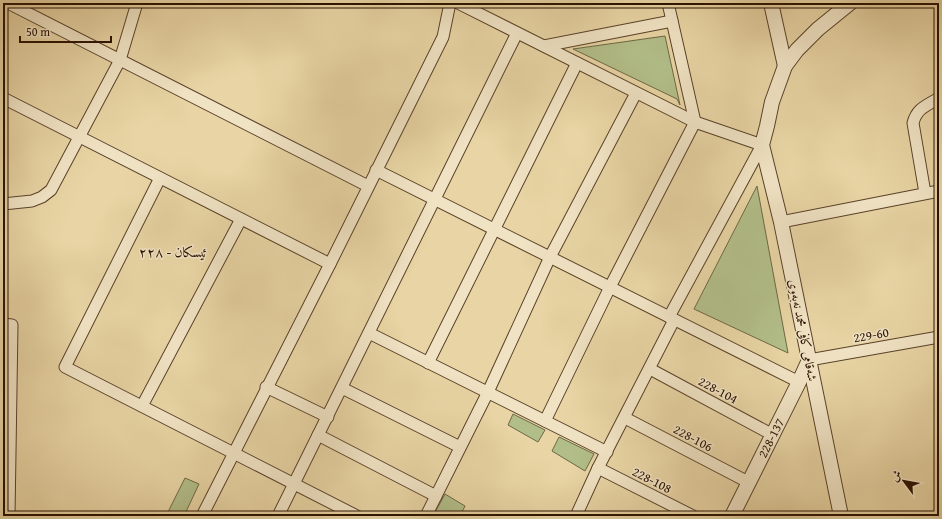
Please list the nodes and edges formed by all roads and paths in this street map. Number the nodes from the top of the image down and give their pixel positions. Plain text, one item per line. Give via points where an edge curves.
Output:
1 (8, 3) edge
2 (137, 3) edge
3 (450, 3) edge
4 (458, 3) edge
5 (668, 3) edge
6 (771, 3) edge
7 (850, 3) edge
8 (672, 21) junction
9 (517, 33) junction
10 (544, 46) junction
11 (120, 60) junction
12 (576, 63) junction
13 (785, 66) junction
14 (636, 93) junction
15 (3, 98) edge
16 (939, 98) edge
17 (695, 122) junction
18 (79, 138) junction
19 (762, 145) junction
20 (376, 170) junction
21 (160, 178) junction
22 (368, 186) junction
23 (939, 191) edge
24 (925, 193) junction
25 (435, 200) junction
26 (3, 204) edge
27 (241, 219) junction
28 (781, 222) junction
29 (495, 230) junction
30 (550, 257) junction
31 (330, 264) junction
32 (610, 287) junction
33 (672, 318) junction
34 (3, 324) edge
35 (369, 333) junction
36 (939, 337) edge
37 (809, 360) junction
38 (428, 363) junction
39 (650, 369) junction
40 (799, 382) junction
41 (266, 387) junction
42 (342, 388) junction
43 (488, 392) junction
44 (7, 403) edge
45 (142, 406) junction
46 (328, 417) junction
47 (625, 418) junction
48 (545, 421) junction
49 (318, 435) junction
50 (772, 435) junction
51 (460, 447) junction
52 (607, 452) junction
53 (233, 453) junction
54 (598, 468) junction
55 (6, 479) edge
56 (748, 482) junction
57 (294, 484) junction
58 (436, 496) junction
59 (9, 516) edge
60 (202, 516) edge
61 (278, 516) edge
62 (357, 516) edge
63 (426, 516) edge
64 (576, 516) edge
65 (693, 516) edge
66 (732, 516) edge
67 (840, 516) edge

1 - 11 street
2 - 11 street
3 - 20 street via 443,37
4 - 9 street
5 - 8 street
6 - 13 street
7 - 13 street via 807,39
8 - 10 street
8 - 17 street
9 - 10 street
9 - 25 street
10 - 12 street
11 - 18 street
11 - 22 street
12 - 14 street
12 - 29 street
13 - 19 street via 772,102
14 - 17 street
14 - 30 street
15 - 18 street
16 - 24 street via 919,110 913,124
17 - 19 street
17 - 32 street
18 - 21 street
18 - 26 street via 51,190 32,201
19 - 28 street, شەقامی کافی محمد نەبەوی
19 - 33 street
20 - 22 street
20 - 25 street
21 - 27 street
21 - 45 street via 65,367
22 - 31 street
23 - 24 street
24 - 28 street
25 - 29 street
25 - 35 street
27 - 31 street
27 - 45 street
28 - 37 street, شەقامی کافی محمد نەبەوی
29 - 30 street
29 - 38 street
30 - 32 street
30 - 43 street
31 - 41 street
32 - 33 street
32 - 48 street
33 - 39 street
33 - 40 street
34 - 44 street via 12,325
35 - 38 street
35 - 42 street
36 - 37 street, 229-60
37 - 40 street, 228-137
37 - 67 street, شەقامی کافی محمد نەبەوی
38 - 43 street
39 - 47 street
39 - 50 street, 228-104
40 - 50 street, 228-137
41 - 46 street
41 - 53 street
42 - 46 street
42 - 51 street
43 - 48 street
43 - 51 street
44 - 55 street
45 - 53 street
46 - 49 street
47 - 52 street
47 - 56 street, 228-106
48 - 52 street
49 - 57 street
49 - 58 street
50 - 56 street, 228-137
51 - 58 street
52 - 54 street
53 - 57 street
53 - 60 street
54 - 64 street
54 - 65 street, 228-108
55 - 59 street
56 - 66 street, 228-137
57 - 61 street
57 - 62 street
58 - 63 street

